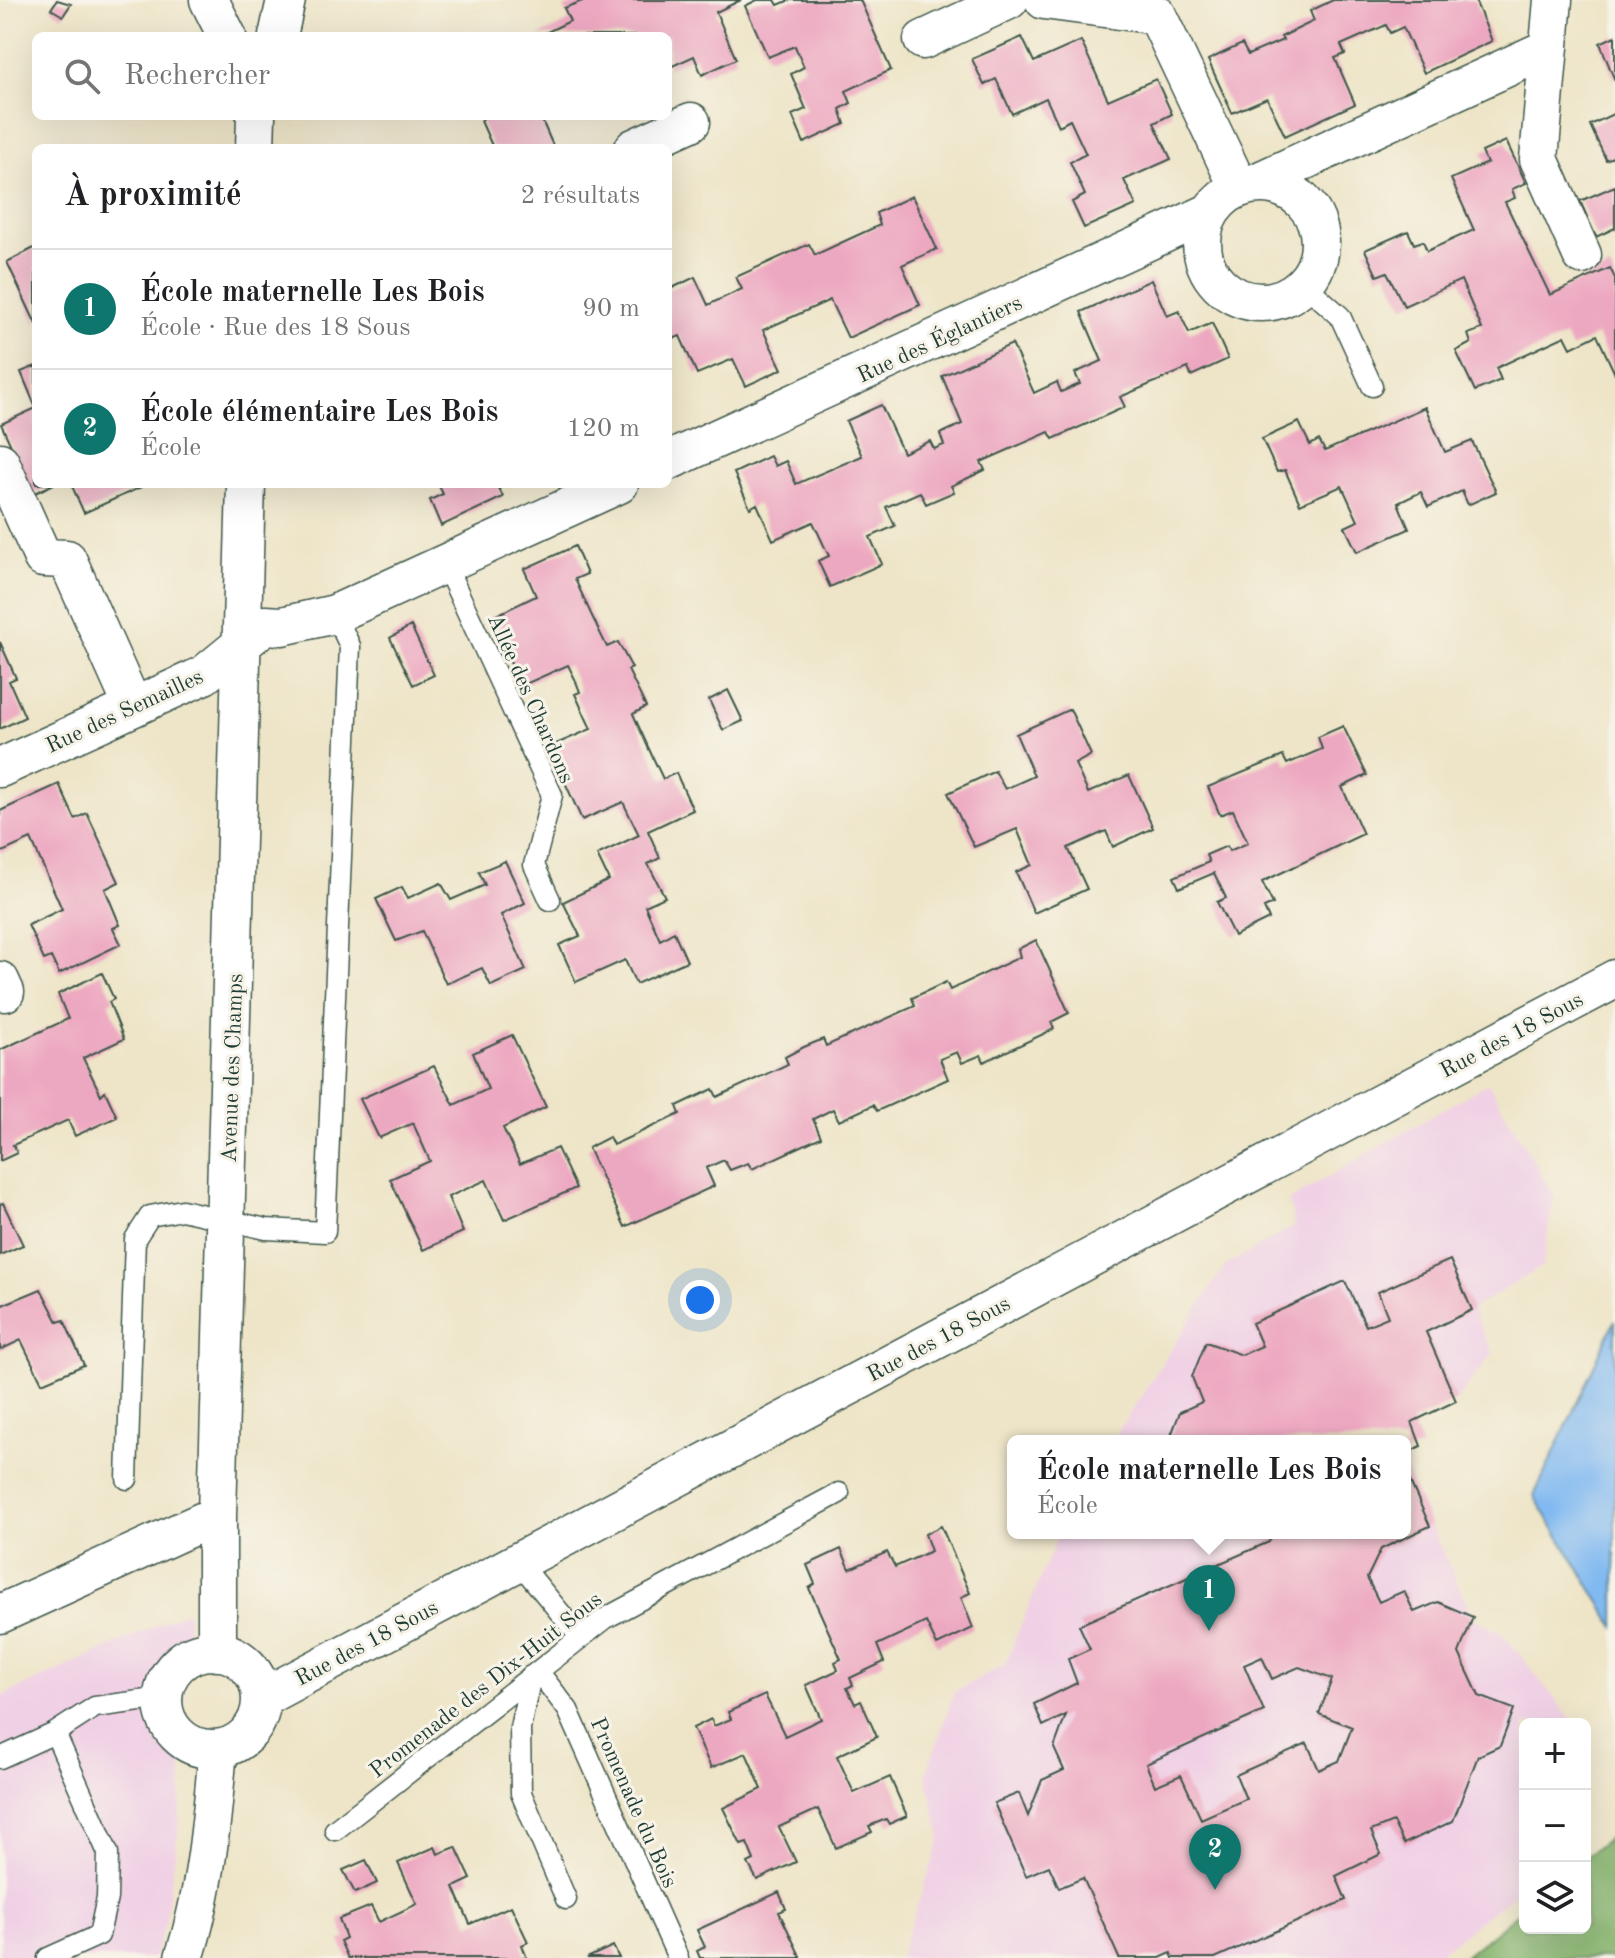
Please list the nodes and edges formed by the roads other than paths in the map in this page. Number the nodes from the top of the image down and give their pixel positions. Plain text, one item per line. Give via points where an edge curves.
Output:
1 (209, 0) edge
2 (286, 0) edge
3 (1009, 0) edge
4 (1044, 0) edge
5 (1553, 0) edge
6 (225, 32) edge
7 (279, 32) edge
8 (923, 40) dead end
9 (1549, 48) junction
10 (256, 120) edge
11 (691, 122) dead end
12 (255, 144) edge
13 (643, 144) edge
14 (1246, 186) junction
15 (1209, 213) junction
16 (1582, 255) dead end
17 (1304, 284) junction
18 (1372, 386) dead end
19 (672, 459) edge
20 (0, 462) edge
21 (246, 488) edge
22 (603, 488) edge
23 (445, 564) junction
24 (335, 614) junction
25 (243, 643) junction
26 (133, 707) junction
27 (0, 768) edge
28 (550, 900) dead end
29 (1614, 979) edge
30 (227, 1218) junction
31 (127, 1479) dead end
32 (839, 1493) dead end
33 (217, 1515) junction
34 (518, 1561) junction
35 (0, 1614) edge
36 (580, 1637) junction
37 (217, 1652) junction
38 (535, 1673) junction
39 (163, 1698) junction
40 (262, 1698) junction
41 (55, 1733) junction
42 (218, 1749) junction
43 (0, 1758) edge
44 (335, 1830) dead end
45 (566, 1899) dead end
46 (99, 1935) junction
47 (48, 1958) edge
48 (91, 1958) edge
49 (184, 1958) edge
50 (678, 1958) edge

1 - 6 street
2 - 7 street
3 - 8 street
4 - 14 street via 1157,15
5 - 9 street
9 - 14 street
9 - 16 street via 1539,159
10 - 12 street
11 - 13 street
14 - 15 street
14 - 17 street via 1289,190 1314,216 1320,252
15 - 17 street via 1201,251 1218,285 1233,297 1271,303
15 - 19 street, Rue des Églantiers
17 - 18 lane via 1340,316
20 - 26 street via 43,558 67,559
21 - 25 street, Avenue des Champs
22 - 23 street
23 - 24 street
23 - 28 lane, Allée des Chardons via 552,795 534,865
24 - 25 street via 265,625
24 - 30 lane via 350,646 325,1232 266,1229
25 - 26 street, Rue des Semailles via 204,675
25 - 30 street, Avenue des Champs
26 - 27 street, Rue des Semailles
29 - 34 street, Rue des 18 Sous
30 - 31 lane via 182,1210 150,1216 135,1239
30 - 33 street, Avenue des Champs
32 - 36 lane, Promenade des Dix-Huit Sous
33 - 35 street
33 - 37 street, Avenue des Champs
34 - 36 lane
34 - 40 street, Rue des 18 Sous
36 - 38 lane, Promenade des Dix-Huit Sous
37 - 39 street via 185,1660 170,1676
37 - 40 street via 236,1657 251,1670
38 - 44 lane, Promenade des Dix-Huit Sous
38 - 45 lane via 520,1728 521,1793
38 - 50 lane, Promenade du Bois via 568,1710
39 - 41 lane via 95,1707
39 - 42 street via 167,1719 179,1737 197,1747
40 - 42 street via 250,1732
41 - 43 lane
41 - 46 lane via 108,1853
42 - 49 street via 209,1840
46 - 47 lane
46 - 48 lane

